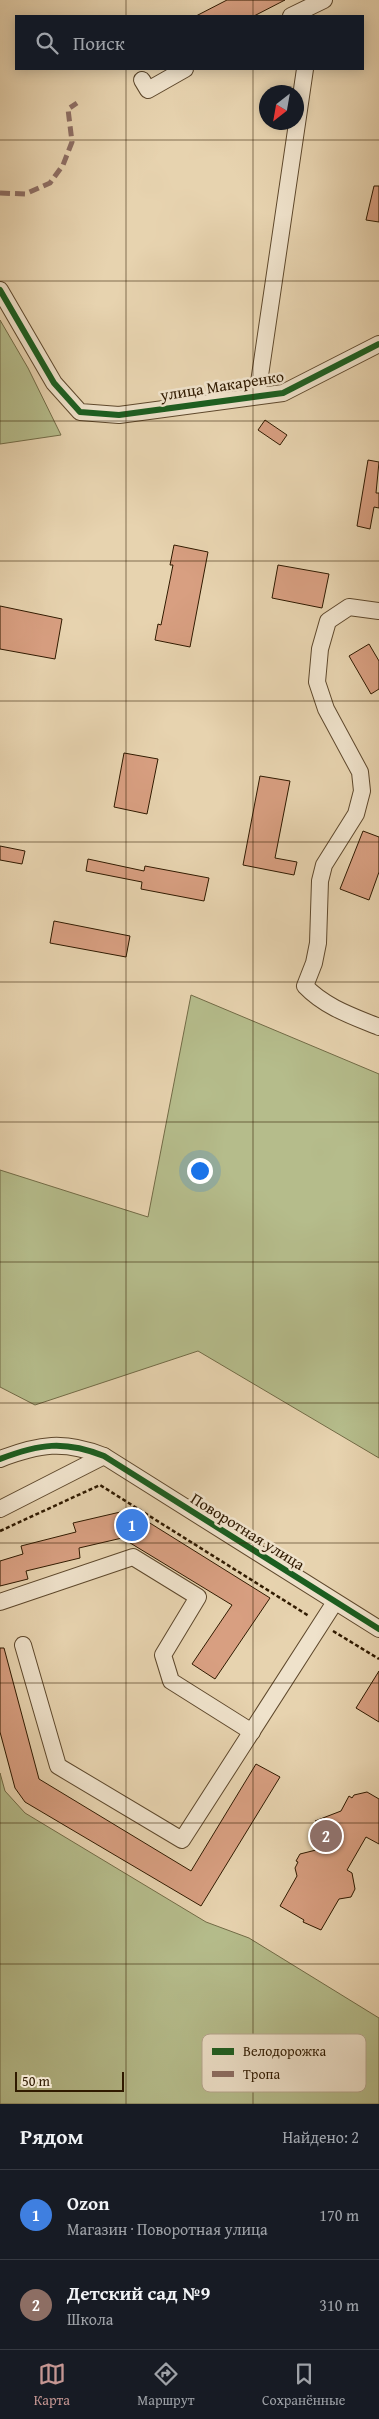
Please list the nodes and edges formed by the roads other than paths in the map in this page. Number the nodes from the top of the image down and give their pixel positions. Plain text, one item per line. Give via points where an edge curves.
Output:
1 (317, 7) edge
2 (294, 15) edge
3 (184, 70) edge
4 (305, 70) edge
5 (142, 80) dead end
6 (0, 290) edge
7 (379, 344) edge
8 (257, 396) junction
9 (379, 611) edge
10 (379, 1027) edge
11 (104, 1456) junction
12 (0, 1459) edge
13 (0, 1509) edge
14 (0, 1602) edge
15 (335, 1602) junction
16 (379, 1629) edge
17 (23, 1644) dead end
18 (252, 1732) junction

1 - 2 street
3 - 5 street via 148,90
4 - 8 street
6 - 8 street, улица Макаренко via 54,383 80,412 119,415
7 - 8 street, улица Макаренко via 283,393
9 - 10 street via 349,607 328,621 320,649 317,682 326,709 360,772 362,791 356,814 324,866 320,881 318,943 305,986 317,998 341,1012
11 - 12 street, Поворотная улица via 67,1444
11 - 13 street
11 - 15 street, Поворотная улица
14 - 18 street via 133,1557 198,1597 163,1655 171,1681
15 - 16 street, Поворотная улица
15 - 18 street
17 - 18 street via 58,1766 182,1840

